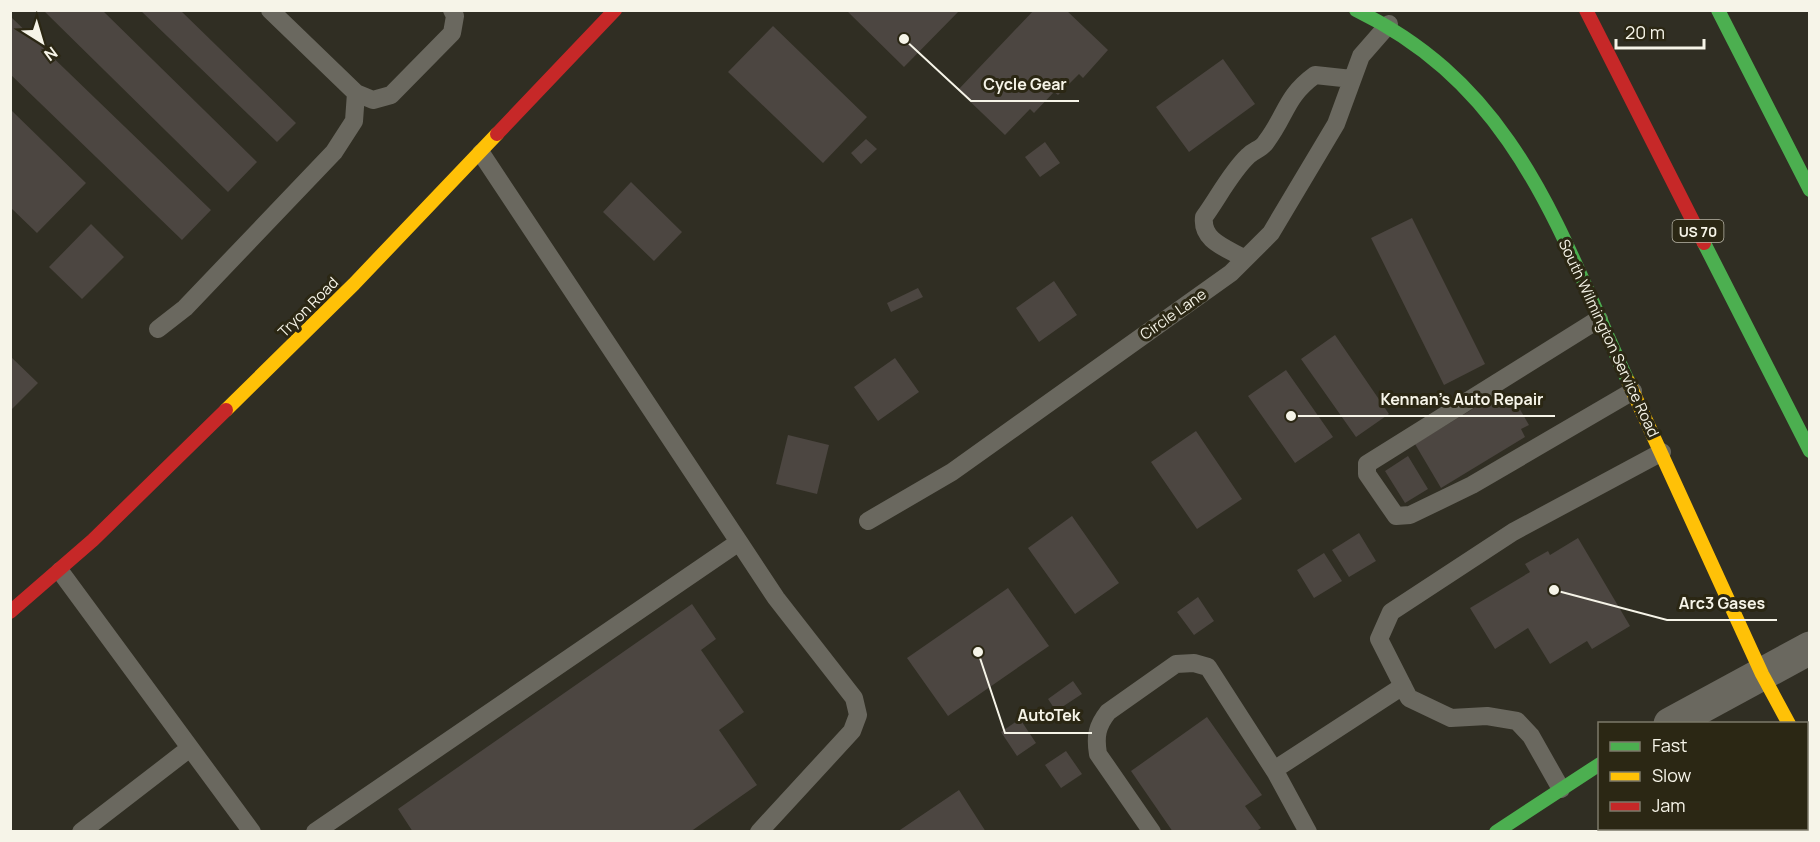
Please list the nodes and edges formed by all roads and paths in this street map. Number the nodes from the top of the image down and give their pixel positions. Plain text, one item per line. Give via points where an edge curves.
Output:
1 (270, 10) edge
2 (452, 10) edge
3 (1356, 10) edge
4 (1586, 10) edge
5 (1719, 10) edge
6 (605, 14) edge
7 (1389, 24) junction
8 (1352, 79) junction
9 (356, 93) junction
10 (481, 153) junction
11 (1809, 190) edge
12 (1245, 259) junction
13 (1599, 319) junction
14 (158, 329) dead end
15 (1632, 391) junction
16 (1809, 451) edge
17 (1662, 452) junction
18 (868, 521) dead end
19 (739, 542) junction
20 (60, 571) junction
21 (10, 612) edge
22 (1809, 648) edge
23 (1762, 674) junction
24 (1403, 686) junction
25 (1672, 722) edge
26 (1788, 722) edge
27 (190, 748) junction
28 (1598, 765) edge
29 (1276, 773) junction
30 (1561, 789) junction
31 (81, 831) edge
32 (252, 831) edge
33 (315, 831) edge
34 (759, 831) edge
35 (1152, 831) edge
36 (1308, 831) edge
37 (1496, 831) edge

1 - 9 lane
2 - 9 lane via 452,33 391,95 373,100
3 - 7 main road, South Wilmington Service Road
4 - 16 main road, US 70
5 - 11 main road
6 - 10 main road, Tryon Road
7 - 8 lane, Circle Lane via 1361,56
7 - 13 main road, South Wilmington Service Road via 1467,87 1516,146
8 - 12 lane, Circle Lane via 1336,124 1310,169 1271,233
8 - 12 lane via 1315,75 1300,86 1288,100 1264,146 1248,156 1204,217 1202,227 1209,239
9 - 14 lane via 354,121 334,152 185,308
10 - 19 lane
10 - 20 main road, Tryon Road via 346,292
12 - 18 lane, Circle Lane via 1231,273 952,472
13 - 15 main road, South Wilmington Service Road
13 - 15 lane via 1367,464 1367,474 1396,516 1410,514 1472,485
15 - 17 main road, South Wilmington Service Road
17 - 23 main road, South Wilmington Service Road
17 - 24 lane via 1513,532 1391,612 1379,639
19 - 33 lane
19 - 34 lane via 776,598 854,698 858,715 852,731
20 - 21 main road, Tryon Road
20 - 27 lane
22 - 23 street
23 - 25 street
23 - 26 main road, South Wilmington Service Road
24 - 29 lane via 1280,766
24 - 30 lane via 1409,698 1451,718 1517,720 1531,736
27 - 31 lane
27 - 32 lane
28 - 30 main road
29 - 35 lane via 1208,667 1176,664 1108,712 1099,723 1096,738 1098,754
29 - 36 lane
30 - 37 main road

